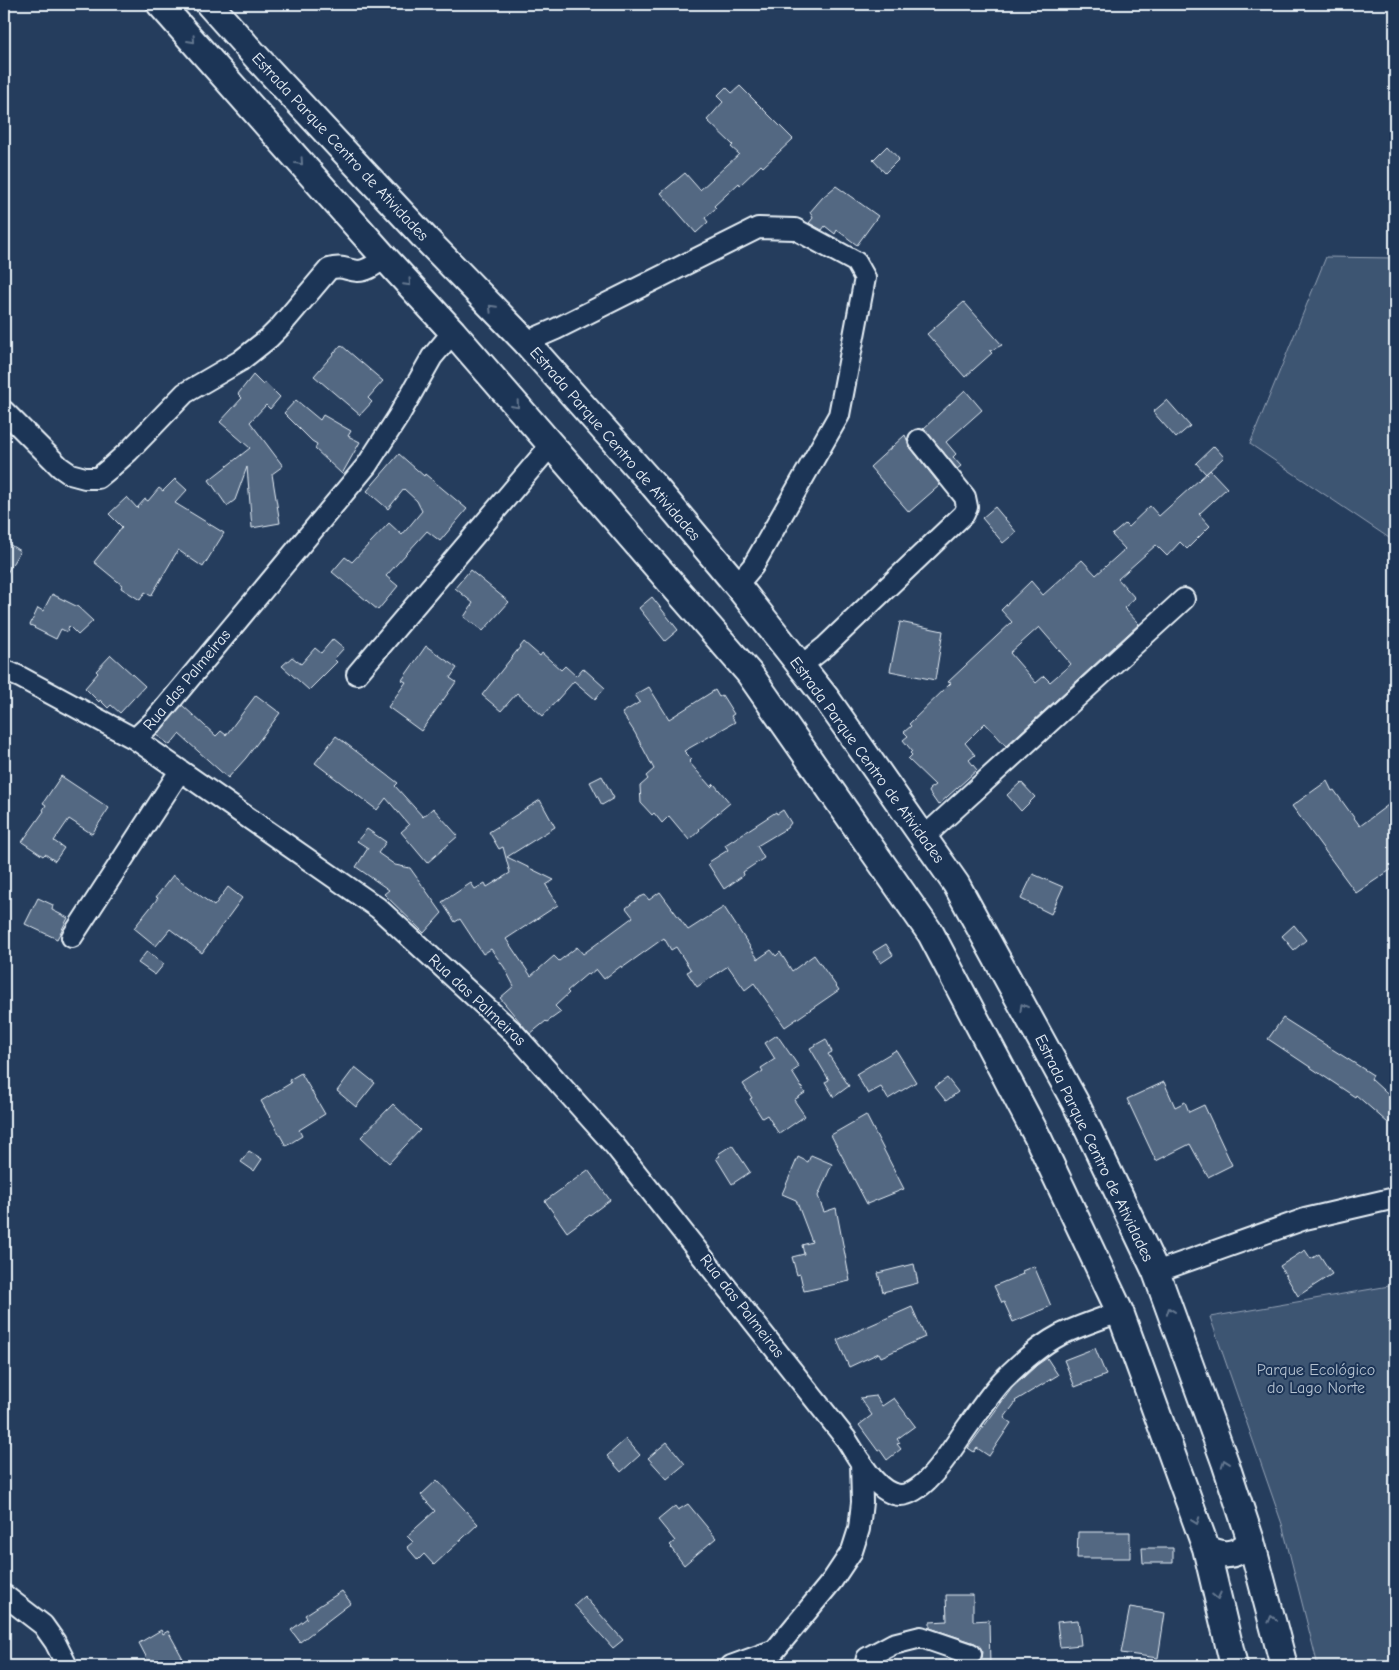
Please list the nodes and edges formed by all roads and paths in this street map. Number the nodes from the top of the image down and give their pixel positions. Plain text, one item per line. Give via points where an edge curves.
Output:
1 (160, 4) edge
2 (210, 4) edge
3 (424, 237) junction
4 (385, 258) junction
5 (453, 332) junction
6 (526, 342) junction
7 (4, 411) edge
8 (919, 440) dead end
9 (552, 446) junction
10 (737, 584) junction
11 (1184, 599) dead end
12 (801, 666) junction
13 (4, 670) edge
14 (357, 674) dead end
15 (135, 739) junction
16 (180, 771) junction
17 (924, 838) junction
18 (72, 937) dead end
19 (1395, 1198) edge
20 (1156, 1272) junction
21 (1120, 1312) junction
22 (861, 1462) junction
23 (1251, 1541) junction
24 (1206, 1548) junction
25 (4, 1595) edge
26 (971, 1654) dead end
27 (776, 1658) edge
28 (68, 1666) edge
29 (731, 1666) edge
30 (865, 1666) edge
31 (1234, 1666) edge
32 (1284, 1666) edge

1 -> 4 main road
2 - 3 main road, Estrada Parque Centro de Atividades
3 - 4 main road via 406,233 398,236 386,249
6 -> 3 main road, Estrada Parque Centro de Atividades
4 -> 5 main road
4 - 7 street via 365,270 338,266 329,269 280,327 240,361 185,393 98,478 70,474 60,467
5 -> 9 main road
5 - 15 street, Rua das Palmeiras via 432,357 367,465 154,721
6 - 10 main road, Estrada Parque Centro de Atividades
6 - 10 street via 758,228 795,229 856,262 865,278 840,415 753,566
8 - 12 street via 965,497 967,507 964,514
9 - 14 street
9 - 21 main road via 749,673 931,934 1038,1138
10 - 12 main road, Estrada Parque Centro de Atividades
11 - 17 street
12 - 17 main road, Estrada Parque Centro de Atividades
13 - 15 street
15 - 16 street, Rua das Palmeiras
16 - 18 street
16 - 22 street, Rua das Palmeiras via 378,908 514,1032 616,1146
20 -> 17 main road, Estrada Parque Centro de Atividades via 1075,1102 956,884
19 - 20 street via 1305,1219
23 -> 20 main road, Estrada Parque Centro de Atividades
21 - 22 street, Rua das Palmeiras via 1059,1336 1031,1355 1002,1381 939,1466 913,1492 900,1495 887,1491 876,1483
21 -> 24 main road
22 - 27 street via 862,1502 852,1551
23 - 24 main road via 1235,1554 1214,1553
32 -> 23 main road, Estrada Parque Centro de Atividades
24 -> 31 main road
25 - 28 street via 43,1625
26 - 30 street via 920,1637 893,1644 867,1658
27 - 29 street

